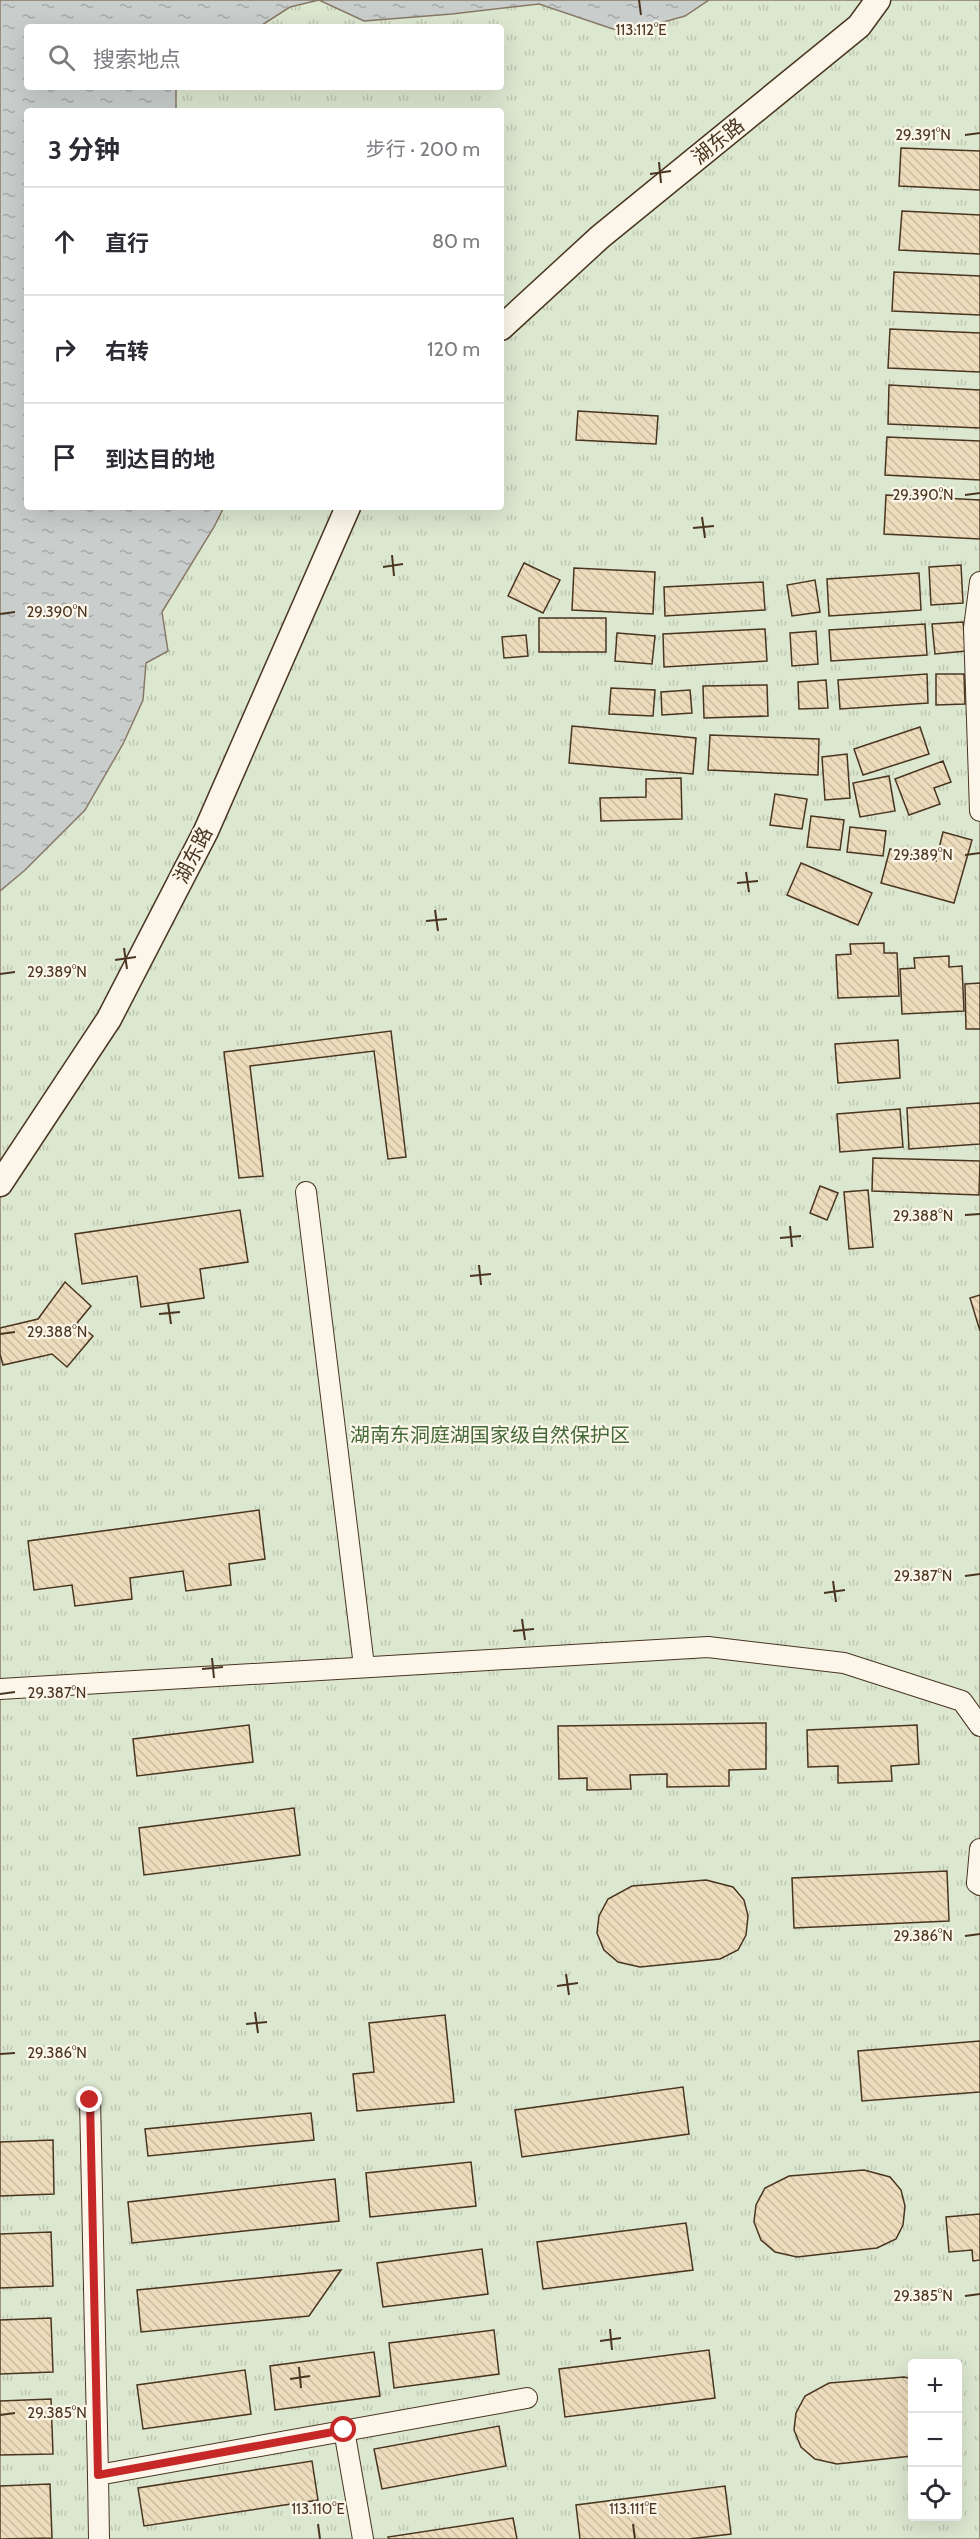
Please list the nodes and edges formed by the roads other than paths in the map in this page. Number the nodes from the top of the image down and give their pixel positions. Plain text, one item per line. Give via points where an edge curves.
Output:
1 (879, 0) edge
2 (504, 325) edge
3 (347, 510) edge
4 (980, 582) edge
5 (977, 629) edge
6 (980, 811) edge
7 (0, 1184) edge
8 (306, 1192) dead end
9 (364, 1666) junction
10 (0, 1689) edge
11 (980, 1726) edge
12 (980, 1849) edge
13 (980, 1886) edge
14 (90, 2100) dead end
15 (527, 2398) dead end
16 (344, 2430) junction
17 (98, 2475) junction
18 (99, 2539) edge
19 (363, 2539) edge

1 - 2 street, 湖东路 via 859,26 600,237
3 - 7 street, 湖东路 via 206,831 109,1019
4 - 5 street
5 - 6 street
8 - 9 street
9 - 10 street
9 - 11 street via 708,1647 844,1663 962,1701
12 - 13 street
14 - 17 street
15 - 16 street
16 - 17 street
16 - 19 street
17 - 18 street

